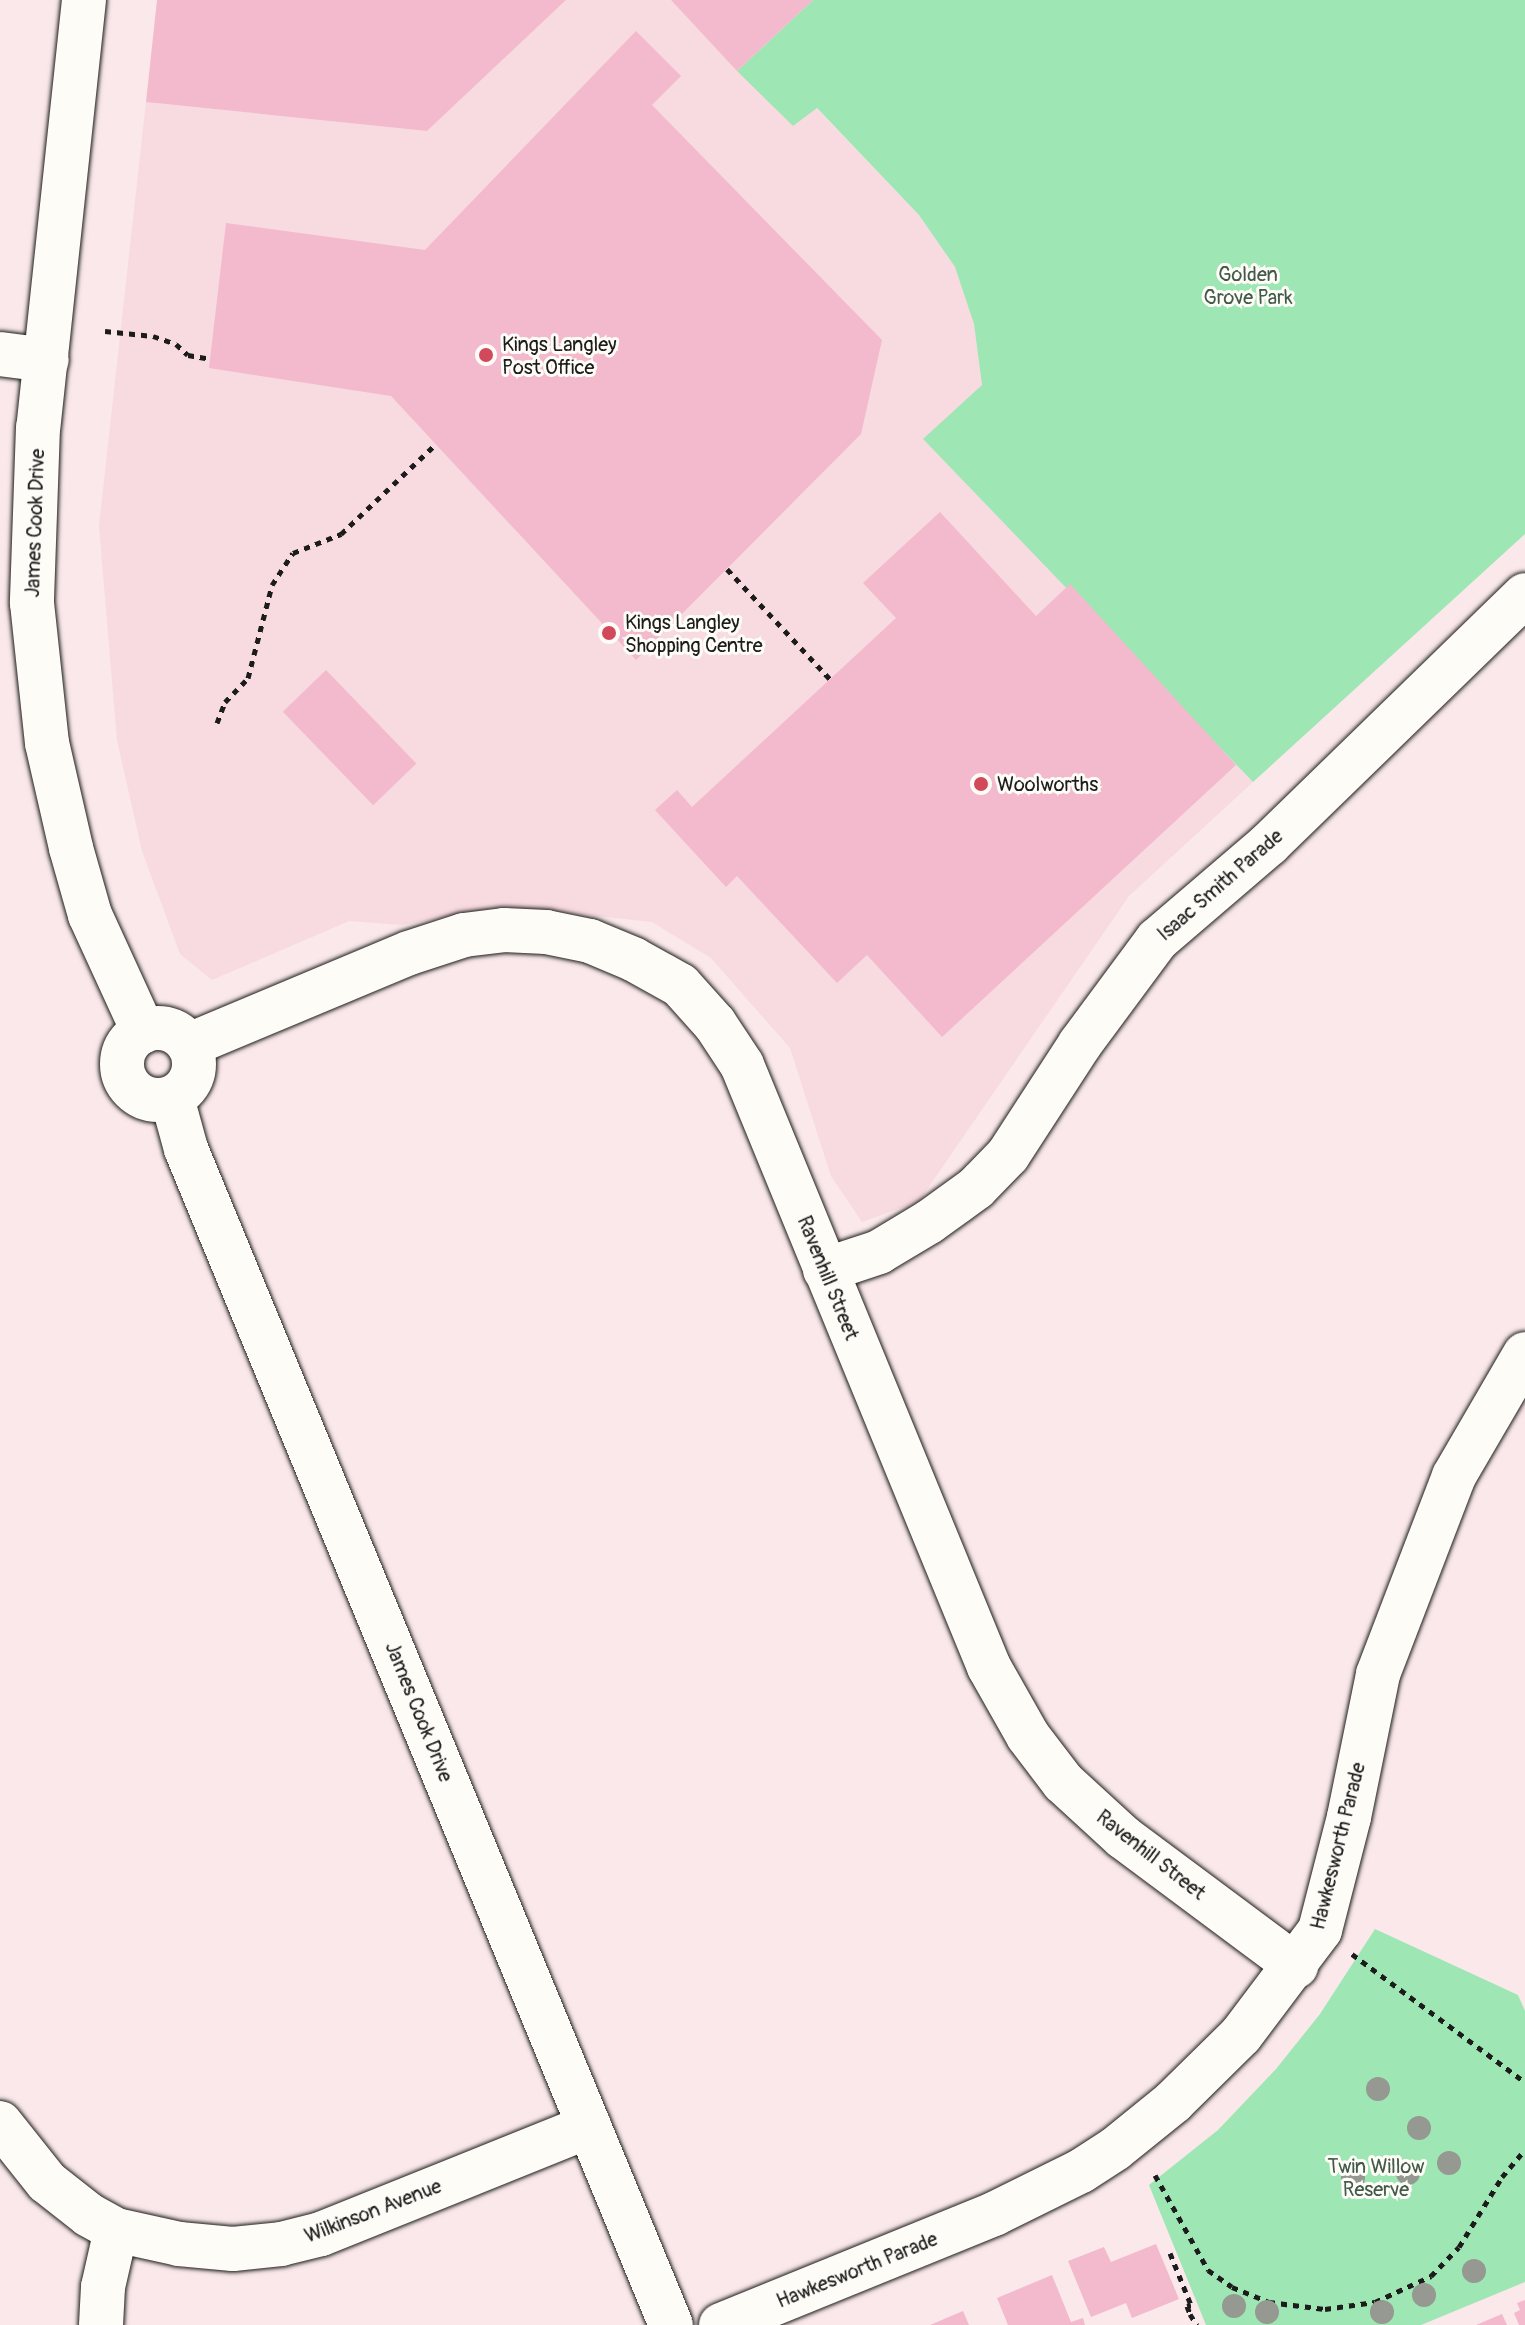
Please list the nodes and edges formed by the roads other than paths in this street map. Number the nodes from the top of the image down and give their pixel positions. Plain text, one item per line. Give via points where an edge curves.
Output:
1 (84, 0) edge
2 (0, 354) edge
3 (47, 360) junction
4 (1525, 595) edge
5 (143, 1031) junction
6 (189, 1045) junction
7 (172, 1098) junction
8 (825, 1270) junction
9 (1525, 1354) edge
10 (1296, 1966) junction
11 (0, 2123) edge
12 (589, 2126) junction
13 (116, 2230) junction
14 (101, 2325) edge
15 (671, 2325) edge
16 (721, 2325) edge

1 - 3 street, James Cook Drive
2 - 3 street
3 - 5 street, James Cook Drive via 38,427 32,603 47,743 90,915
4 - 8 street, Isaac Smith Parade via 1269,844 1157,940 1080,1044 1008,1155 976,1188 879,1252
5 - 6 street via 166,1028
5 - 7 street via 124,1050 126,1082 141,1097
6 - 7 street via 193,1073
6 - 8 street, Ravenhill Street via 464,935 546,932 590,941 680,985 715,1024 742,1065
7 - 12 street, James Cook Drive via 186,1149
8 - 10 street, Ravenhill Street via 989,1667 1028,1736 1063,1782 1123,1837
9 - 10 street, Hawkesworth Parade via 1454,1476 1378,1674 1320,1930
10 - 16 street, Hawkesworth Parade via 1206,2072 1115,2149 994,2214
11 - 13 street, Wilkinson Avenue via 47,2182
12 - 13 street, Wilkinson Avenue via 321,2234 281,2244 233,2249
12 - 15 street, James Cook Drive
13 - 14 street

